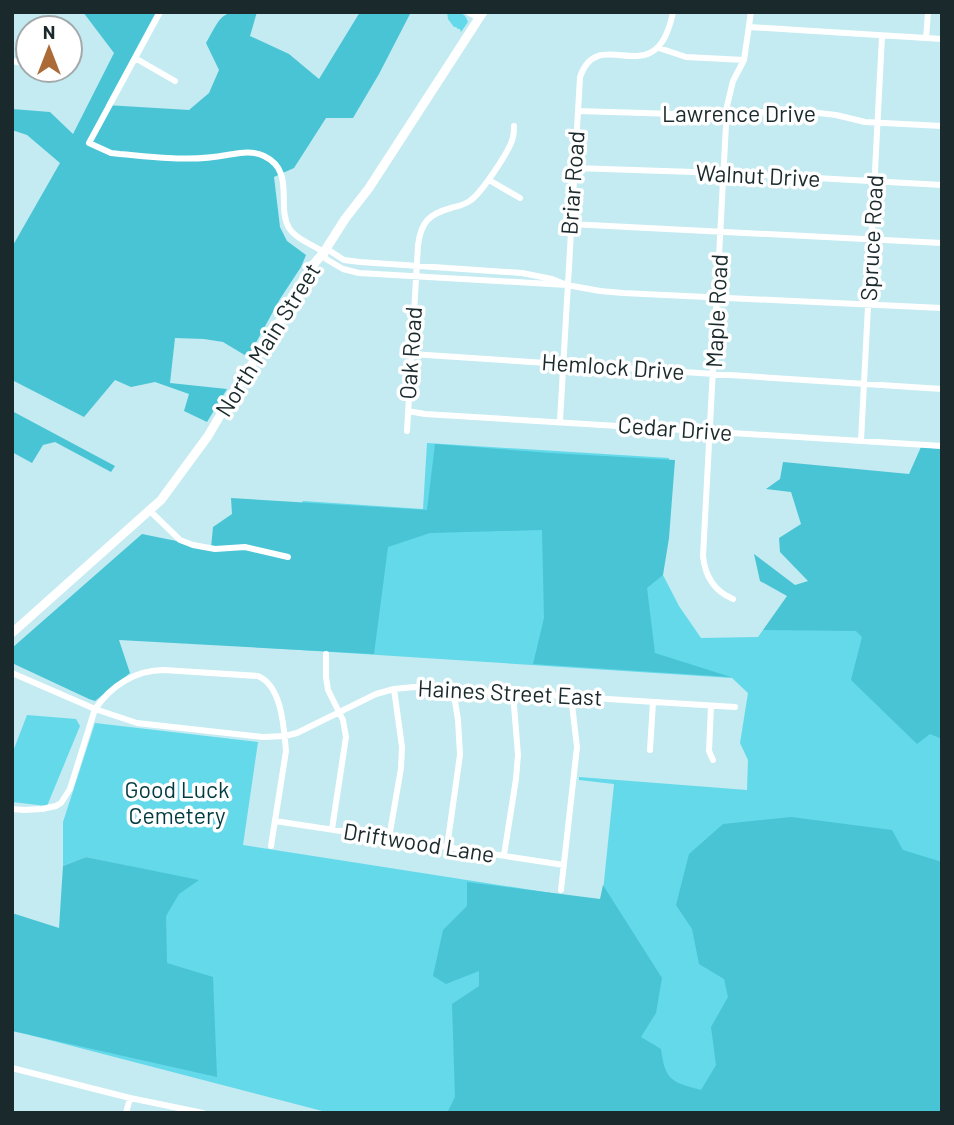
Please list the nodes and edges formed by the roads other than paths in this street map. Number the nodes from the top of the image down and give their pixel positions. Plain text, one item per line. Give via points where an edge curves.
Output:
1 (160, 12) edge
2 (468, 12) edge
3 (673, 12) edge
4 (751, 12) edge
5 (928, 12) edge
6 (481, 15) edge
7 (749, 27) junction
8 (882, 36) junction
9 (926, 38) junction
10 (942, 39) edge
11 (659, 48) junction
12 (135, 58) junction
13 (744, 60) junction
14 (175, 81) dead end
15 (578, 111) junction
16 (726, 116) junction
17 (877, 123) junction
18 (514, 126) dead end
19 (942, 126) edge
20 (574, 168) junction
21 (724, 173) junction
22 (489, 180) junction
23 (875, 181) junction
24 (942, 185) edge
25 (520, 198) dead end
26 (570, 224) junction
27 (721, 231) junction
28 (872, 239) junction
29 (942, 243) edge
30 (324, 252) junction
31 (382, 264) junction
32 (417, 266) junction
33 (382, 273) junction
34 (416, 276) junction
35 (567, 285) junction
36 (717, 297) junction
37 (868, 305) junction
38 (942, 308) edge
39 (411, 354) junction
40 (563, 364) junction
41 (713, 373) junction
42 (864, 383) junction
43 (942, 388) edge
44 (408, 411) junction
45 (561, 421) junction
46 (407, 431) dead end
47 (711, 432) junction
48 (861, 441) junction
49 (942, 446) edge
50 (150, 512) junction
51 (288, 557) dead end
52 (733, 599) dead end
53 (12, 633) edge
54 (326, 654) dead end
55 (12, 673) edge
56 (394, 689) junction
57 (453, 689) junction
58 (513, 693) junction
59 (571, 696) junction
60 (653, 702) junction
61 (711, 706) junction
62 (735, 707) dead end
63 (95, 709) junction
64 (338, 712) junction
65 (285, 736) junction
66 (650, 750) dead end
67 (713, 760) dead end
68 (12, 809) edge
69 (275, 821) junction
70 (332, 829) junction
71 (389, 838) junction
72 (271, 846) dead end
73 (447, 847) junction
74 (504, 855) junction
75 (564, 865) junction
76 (561, 890) dead end
77 (12, 1068) edge
78 (130, 1098) junction
79 (199, 1112) edge
80 (126, 1113) edge

1 - 12 street
2 - 6 street
3 - 11 street
4 - 7 street, Maple Road
5 - 9 street
6 - 30 highway, North Main Street
7 - 8 street
7 - 13 street, Maple Road
8 - 9 street
8 - 17 street, Spruce Road
9 - 10 street
11 - 13 street via 686,57
11 - 15 street, Briar Road via 646,56 609,54 589,60 580,77
12 - 14 street
12 - 30 street via 89,143 111,152 167,158 252,152 264,156 276,165 282,178 289,227
13 - 16 street, Maple Road
15 - 16 street, Lawrence Drive
15 - 20 street, Briar Road
16 - 17 street, Lawrence Drive via 810,112
16 - 21 street, Maple Road
17 - 19 street, Lawrence Drive
17 - 23 street, Spruce Road
18 - 22 street via 513,139
20 - 21 street, Walnut Drive
20 - 26 street, Briar Road
21 - 23 street, Walnut Drive
21 - 27 street, Maple Road
22 - 25 street
22 - 32 street, Oak Road via 471,200 438,212 424,223
23 - 24 street, Walnut Drive
23 - 28 street, Spruce Road
26 - 27 street
26 - 35 street, Briar Road
27 - 28 street
27 - 36 street, Maple Road
28 - 29 street
28 - 37 street, Spruce Road
30 - 31 street via 344,260
30 - 33 street via 326,259 343,269
30 - 50 highway, North Main Street via 208,436
31 - 32 street
31 - 33 street
32 - 34 street, Oak Road
32 - 35 street via 531,274
33 - 34 street
34 - 35 street
34 - 39 street, Oak Road
35 - 36 street
35 - 40 street, Briar Road
36 - 37 street
36 - 41 street, Maple Road
37 - 38 street
37 - 42 street, Spruce Road
39 - 40 street, Hemlock Drive
39 - 44 street, Oak Road
40 - 41 street, Hemlock Drive
40 - 45 street, Briar Road
41 - 42 street, Hemlock Drive
41 - 47 street, Maple Road
42 - 43 street, Hemlock Drive
42 - 48 street, Spruce Road
44 - 45 street, Cedar Drive
44 - 46 street, Oak Road
45 - 47 street, Cedar Drive
47 - 48 street, Cedar Drive
47 - 52 street, Maple Road via 704,565 720,594
48 - 49 street, Cedar Drive
50 - 51 street via 180,540 193,545 245,547
50 - 53 highway, North Main Street
54 - 64 street via 328,690
55 - 63 street, Haines Street East
56 - 57 street, Haines Street East
56 - 64 street, Haines Street East
56 - 71 street via 402,747
57 - 58 street, Haines Street East
57 - 73 street via 460,755
58 - 59 street, Haines Street East
58 - 74 street via 518,755
59 - 60 street, Haines Street East
59 - 75 street via 577,747
60 - 61 street, Haines Street East
60 - 66 street
61 - 62 street, Haines Street East
61 - 67 street via 709,751
63 - 65 street, Haines Street East via 137,723
63 - 65 street via 125,680 143,671 258,676 273,690
63 - 68 street via 70,789 61,803 43,809
64 - 65 street, Haines Street East
64 - 70 street via 346,737
65 - 69 street
69 - 70 street, Driftwood Lane
69 - 72 street
70 - 71 street, Driftwood Lane
71 - 73 street, Driftwood Lane
73 - 74 street, Driftwood Lane
74 - 75 street, Driftwood Lane
75 - 76 street
77 - 78 street
78 - 79 street
78 - 80 street

